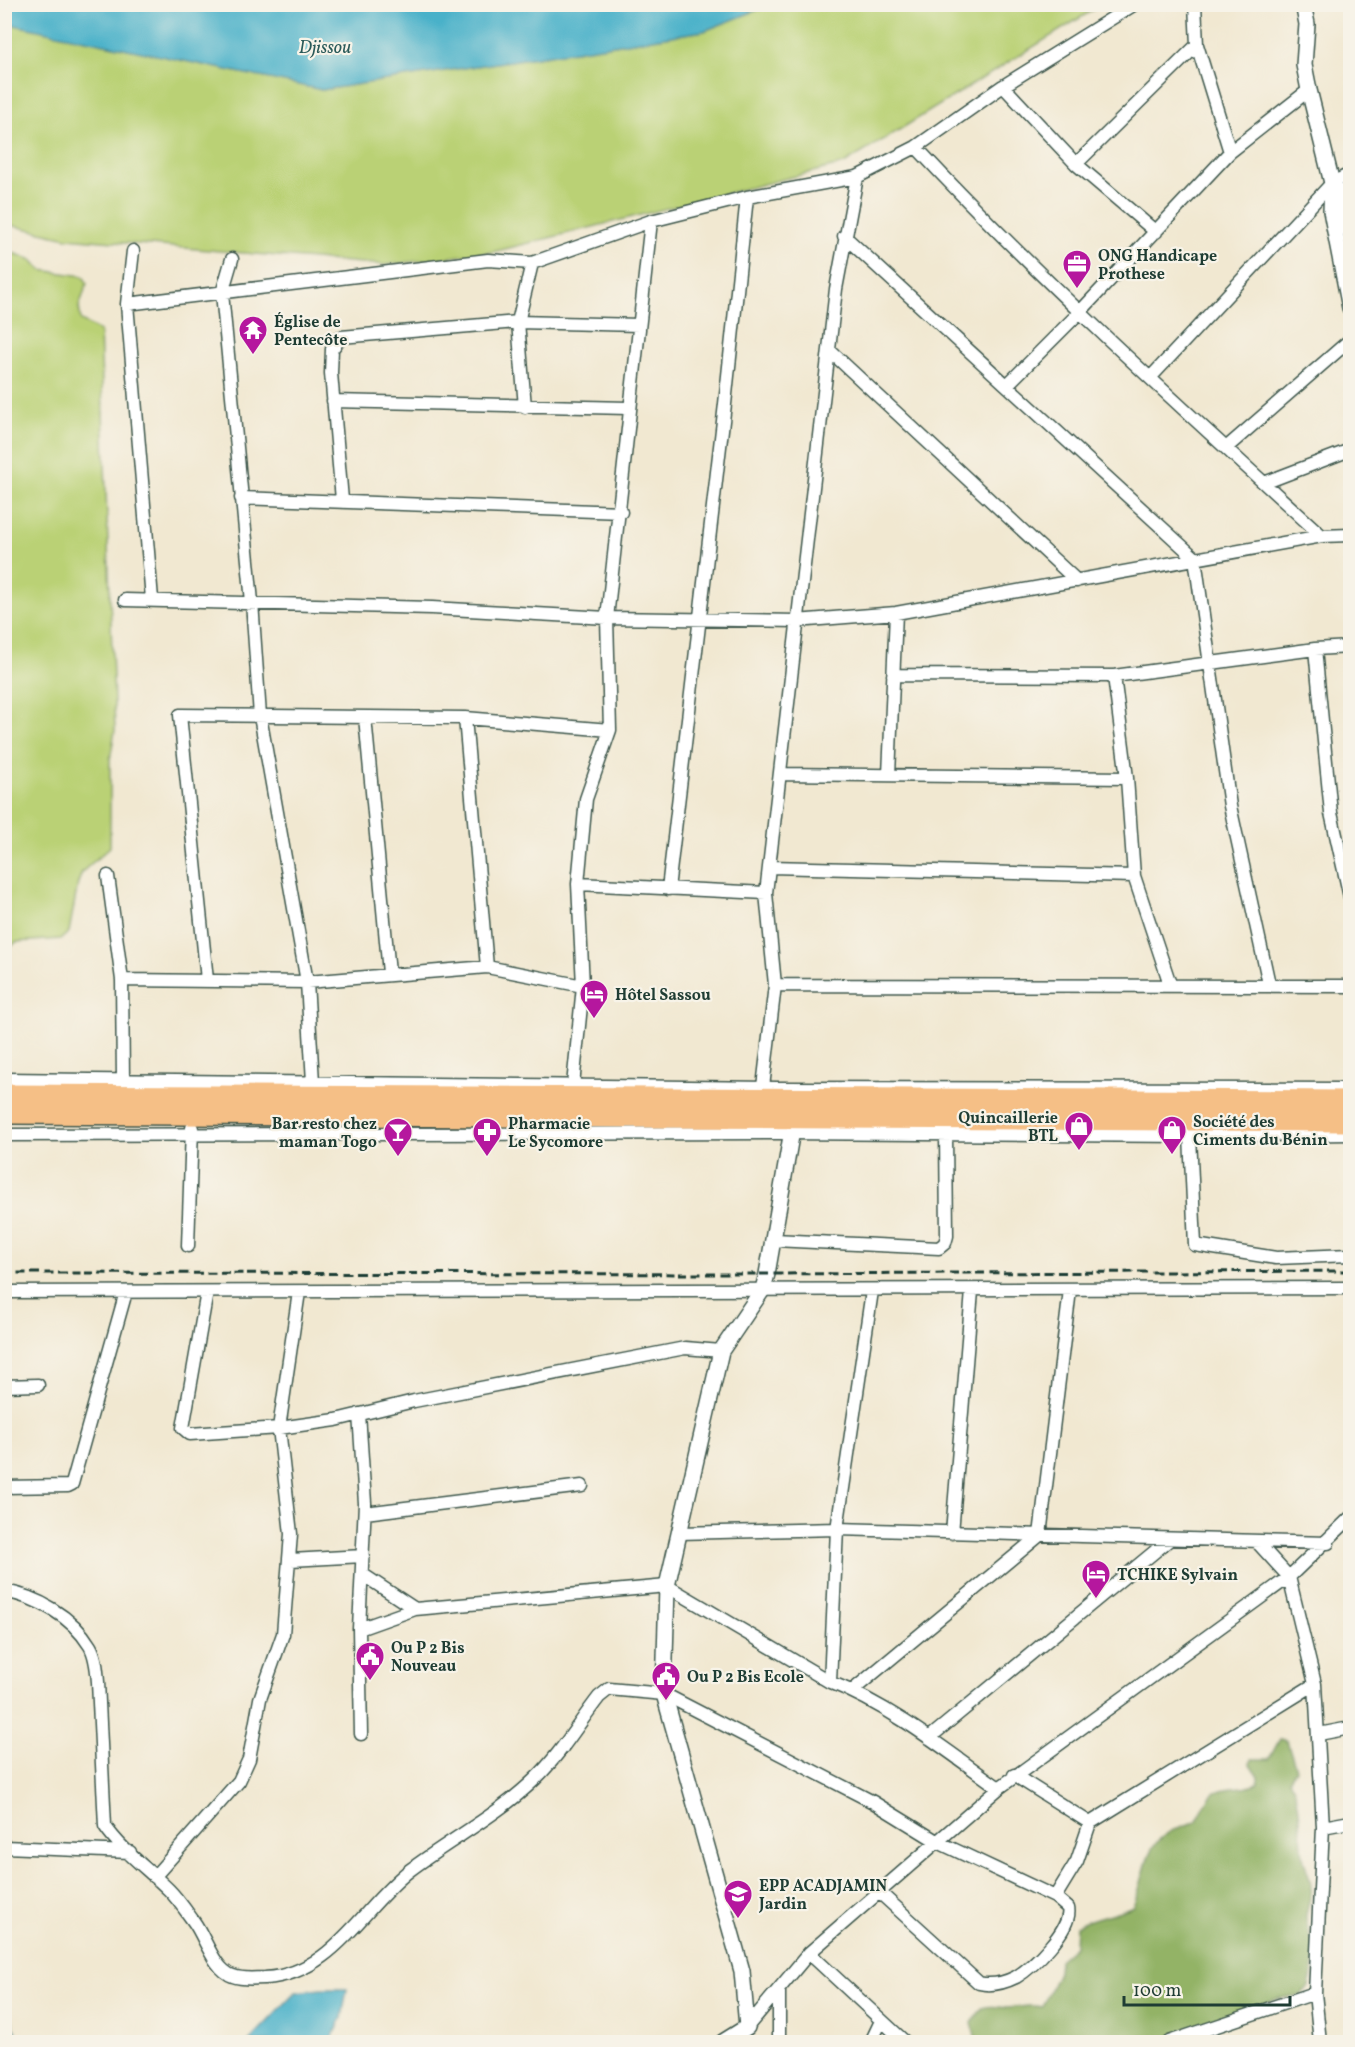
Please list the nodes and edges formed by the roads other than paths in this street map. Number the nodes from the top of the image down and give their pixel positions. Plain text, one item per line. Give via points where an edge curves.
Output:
1 (1135, 4) edge
2 (1195, 4) edge
3 (1304, 4) edge
4 (1197, 45) junction
5 (1003, 86) junction
6 (1309, 90) junction
7 (916, 147) junction
8 (1230, 152) junction
9 (1076, 164) junction
10 (1350, 174) edge
11 (857, 177) junction
12 (1332, 183) junction
13 (747, 197) junction
14 (651, 220) junction
15 (1350, 231) edge
16 (1156, 232) junction
17 (844, 236) junction
18 (133, 251) dead end
19 (232, 259) dead end
20 (532, 263) junction
21 (222, 292) junction
22 (127, 304) junction
23 (1350, 308) edge
24 (1078, 314) junction
25 (518, 322) junction
26 (639, 325) junction
27 (1350, 340) edge
28 (829, 350) junction
29 (1150, 378) junction
30 (1008, 385) junction
31 (333, 401) junction
32 (525, 407) junction
33 (628, 408) junction
34 (1226, 448) junction
35 (1350, 450) edge
36 (1264, 483) junction
37 (241, 498) junction
38 (342, 500) junction
39 (621, 512) junction
40 (1350, 535) edge
41 (1322, 536) junction
42 (1195, 558) junction
43 (1077, 581) junction
44 (125, 600) dead end
45 (152, 600) junction
46 (252, 603) junction
47 (896, 614) junction
48 (607, 618) junction
49 (699, 621) junction
50 (796, 621) junction
51 (1350, 647) edge
52 (1315, 649) junction
53 (1210, 663) junction
54 (893, 675) junction
55 (1114, 676) junction
56 (260, 716) junction
57 (365, 717) junction
58 (465, 718) junction
59 (610, 730) junction
60 (780, 774) junction
61 (889, 775) junction
62 (1127, 778) junction
63 (770, 867) junction
64 (108, 876) dead end
65 (1134, 876) junction
66 (578, 884) junction
67 (668, 889) junction
68 (766, 893) junction
69 (1350, 897) edge
70 (487, 967) junction
71 (389, 974) junction
72 (122, 980) junction
73 (207, 980) junction
74 (307, 982) junction
75 (1170, 984) junction
76 (1269, 984) junction
77 (775, 985) junction
78 (583, 986) junction
79 (1350, 986) edge
80 (4, 1079) edge
81 (123, 1080) junction
82 (313, 1083) junction
83 (573, 1085) junction
84 (763, 1087) junction
85 (1350, 1089) edge
86 (4, 1095) edge
87 (1350, 1101) edge
88 (4, 1113) edge
89 (1350, 1121) edge
90 (192, 1125) junction
91 (792, 1126) junction
92 (946, 1133) junction
93 (1350, 1134) edge
94 (4, 1135) edge
95 (1190, 1136) junction
96 (774, 1240) junction
97 (188, 1246) dead end
98 (1350, 1255) edge
99 (1350, 1288) edge
100 (763, 1289) junction
101 (1070, 1290) junction
102 (872, 1291) junction
103 (972, 1291) junction
104 (4, 1292) edge
105 (126, 1292) junction
106 (207, 1292) junction
107 (299, 1292) junction
108 (721, 1351) junction
109 (38, 1385) dead end
110 (4, 1386) edge
111 (359, 1414) junction
112 (279, 1428) junction
113 (582, 1486) dead end
114 (4, 1487) edge
115 (365, 1513) junction
116 (1350, 1518) edge
117 (837, 1529) junction
118 (679, 1533) junction
119 (952, 1533) junction
120 (1040, 1535) junction
121 (1170, 1539) junction
122 (1257, 1542) junction
123 (1328, 1543) junction
124 (363, 1556) junction
125 (291, 1560) junction
126 (362, 1574) junction
127 (1289, 1577) junction
128 (667, 1586) junction
129 (4, 1591) edge
130 (415, 1609) junction
131 (359, 1629) junction
132 (830, 1682) junction
133 (1315, 1684) junction
134 (852, 1691) junction
135 (664, 1694) junction
136 (1350, 1728) edge
137 (361, 1734) dead end
138 (1319, 1734) junction
139 (929, 1738) junction
140 (1014, 1775) junction
141 (999, 1788) junction
142 (1350, 1822) edge
143 (1090, 1823) junction
144 (1323, 1827) junction
145 (939, 1842) junction
146 (10, 1848) edge
147 (130, 1852) junction
148 (4, 1859) edge
149 (154, 1877) junction
150 (878, 1891) junction
151 (1055, 1897) junction
152 (809, 1953) junction
153 (778, 1992) junction
154 (1316, 1993) junction
155 (881, 2021) junction
156 (747, 2027) junction
157 (723, 2043) edge
158 (779, 2043) edge
159 (871, 2043) edge
160 (905, 2043) edge
161 (1169, 2043) edge
162 (1320, 2043) edge

1 - 5 street
2 - 4 street
3 - 6 street via 1304,64
4 - 8 street
4 - 9 street
5 - 7 street
5 - 9 street
6 - 8 street
6 - 12 street
7 - 11 street
7 - 24 street
8 - 16 street
9 - 16 street
10 - 12 street
11 - 13 street
11 - 17 street
12 - 15 street via 1345,206
12 - 23 street via 1331,211
12 - 29 street
13 - 14 street
13 - 49 street
14 - 20 street
14 - 26 street
16 - 24 street
17 - 28 street
17 - 30 street
18 - 22 street
19 - 21 street
20 - 21 street via 488,260
20 - 25 street
21 - 22 street
21 - 37 street
22 - 45 street
24 - 29 street
24 - 30 street
25 - 26 street
25 - 31 street via 342,337 332,349
25 - 32 street
26 - 33 street
27 - 34 street
28 - 43 street
28 - 50 street
29 - 34 street
30 - 42 street
31 - 32 street
31 - 38 street
32 - 33 street
33 - 39 street
34 - 36 street
35 - 36 street
36 - 41 street
37 - 38 street
37 - 46 street
38 - 39 street
39 - 48 street
40 - 41 street
41 - 42 street
42 - 43 street
42 - 53 street
43 - 47 street
44 - 45 street
45 - 46 street
46 - 48 street
46 - 56 street
47 - 50 street
47 - 54 street
48 - 49 street
48 - 59 street
49 - 50 street
49 - 67 street
50 - 60 street
51 - 52 street
52 - 53 street
52 - 69 street via 1331,813
53 - 55 street
53 - 76 street via 1230,806
54 - 55 street
54 - 61 street
55 - 62 street
56 - 57 street
56 - 73 street via 180,715
56 - 74 street
57 - 58 street
57 - 71 street
58 - 59 street
58 - 70 street
59 - 66 street via 586,799
60 - 61 street
60 - 63 street
61 - 62 street
62 - 65 street
63 - 65 street
63 - 68 street
64 - 72 street
65 - 75 street
66 - 67 street
66 - 78 street
67 - 68 street
68 - 77 street
70 - 71 street
70 - 78 street
71 - 74 street
72 - 73 street
72 - 81 street
73 - 74 street
74 - 82 street
75 - 76 street
75 - 77 street
76 - 79 street
77 - 84 street
78 - 83 street
80 - 81 street
81 - 82 street
82 - 83 street
83 - 84 street
84 - 85 street
86 - 87 highway
88 - 90 highway
89 - 91 highway
90 - 91 highway
90 - 94 street
90 - 97 street
91 - 92 street
91 - 96 street
92 - 95 street
92 - 96 street via 947,1236 939,1248
93 - 95 street
95 - 98 street via 1195,1245 1276,1258
96 - 100 street
99 - 101 street
100 - 102 street
100 - 107 street
100 - 108 street
101 - 103 street
101 - 120 street
102 - 103 street
102 - 117 street
103 - 119 street
104 - 105 street
105 - 106 street
105 - 114 street via 72,1484
106 - 107 street
106 - 112 street via 183,1428 190,1434
107 - 112 street
108 - 111 street via 685,1348
108 - 118 street
109 - 110 street
111 - 112 street
111 - 115 street
112 - 125 street
113 - 115 street
115 - 124 street
116 - 123 street
117 - 118 street
117 - 119 street
117 - 132 street
118 - 128 street
119 - 120 street
120 - 121 street
120 - 134 street
121 - 122 street
121 - 139 street
122 - 123 street
122 - 127 street
123 - 127 street
124 - 125 street
124 - 126 street
125 - 149 street via 285,1624 260,1699 249,1759 236,1786
126 - 130 street
126 - 131 street
127 - 133 street
127 - 140 street
128 - 130 street
128 - 132 street
128 - 135 street
129 - 147 street via 49,1607 90,1646 98,1682 105,1826
130 - 131 street
131 - 137 street
132 - 134 street
133 - 138 street
133 - 143 street
134 - 139 street
135 - 145 street via 873,1802
135 - 149 street via 609,1689 534,1780 411,1869 333,1950 295,1972 244,1979 225,1971 171,1891
135 - 156 street via 742,1971
136 - 138 street
138 - 144 street
139 - 141 street
140 - 141 street
140 - 143 street
141 - 145 street
142 - 144 street
143 - 151 street via 1077,1861
144 - 154 street
145 - 150 street
145 - 151 street
146 - 147 street
146 - 148 street
147 - 149 street
150 - 151 street via 979,1983 988,1985 1017,1976 1053,1943 1070,1913
150 - 152 street
152 - 153 street
152 - 155 street
153 - 156 street
153 - 158 street
154 - 161 street
154 - 162 street
155 - 159 street
155 - 160 street
156 - 157 street

